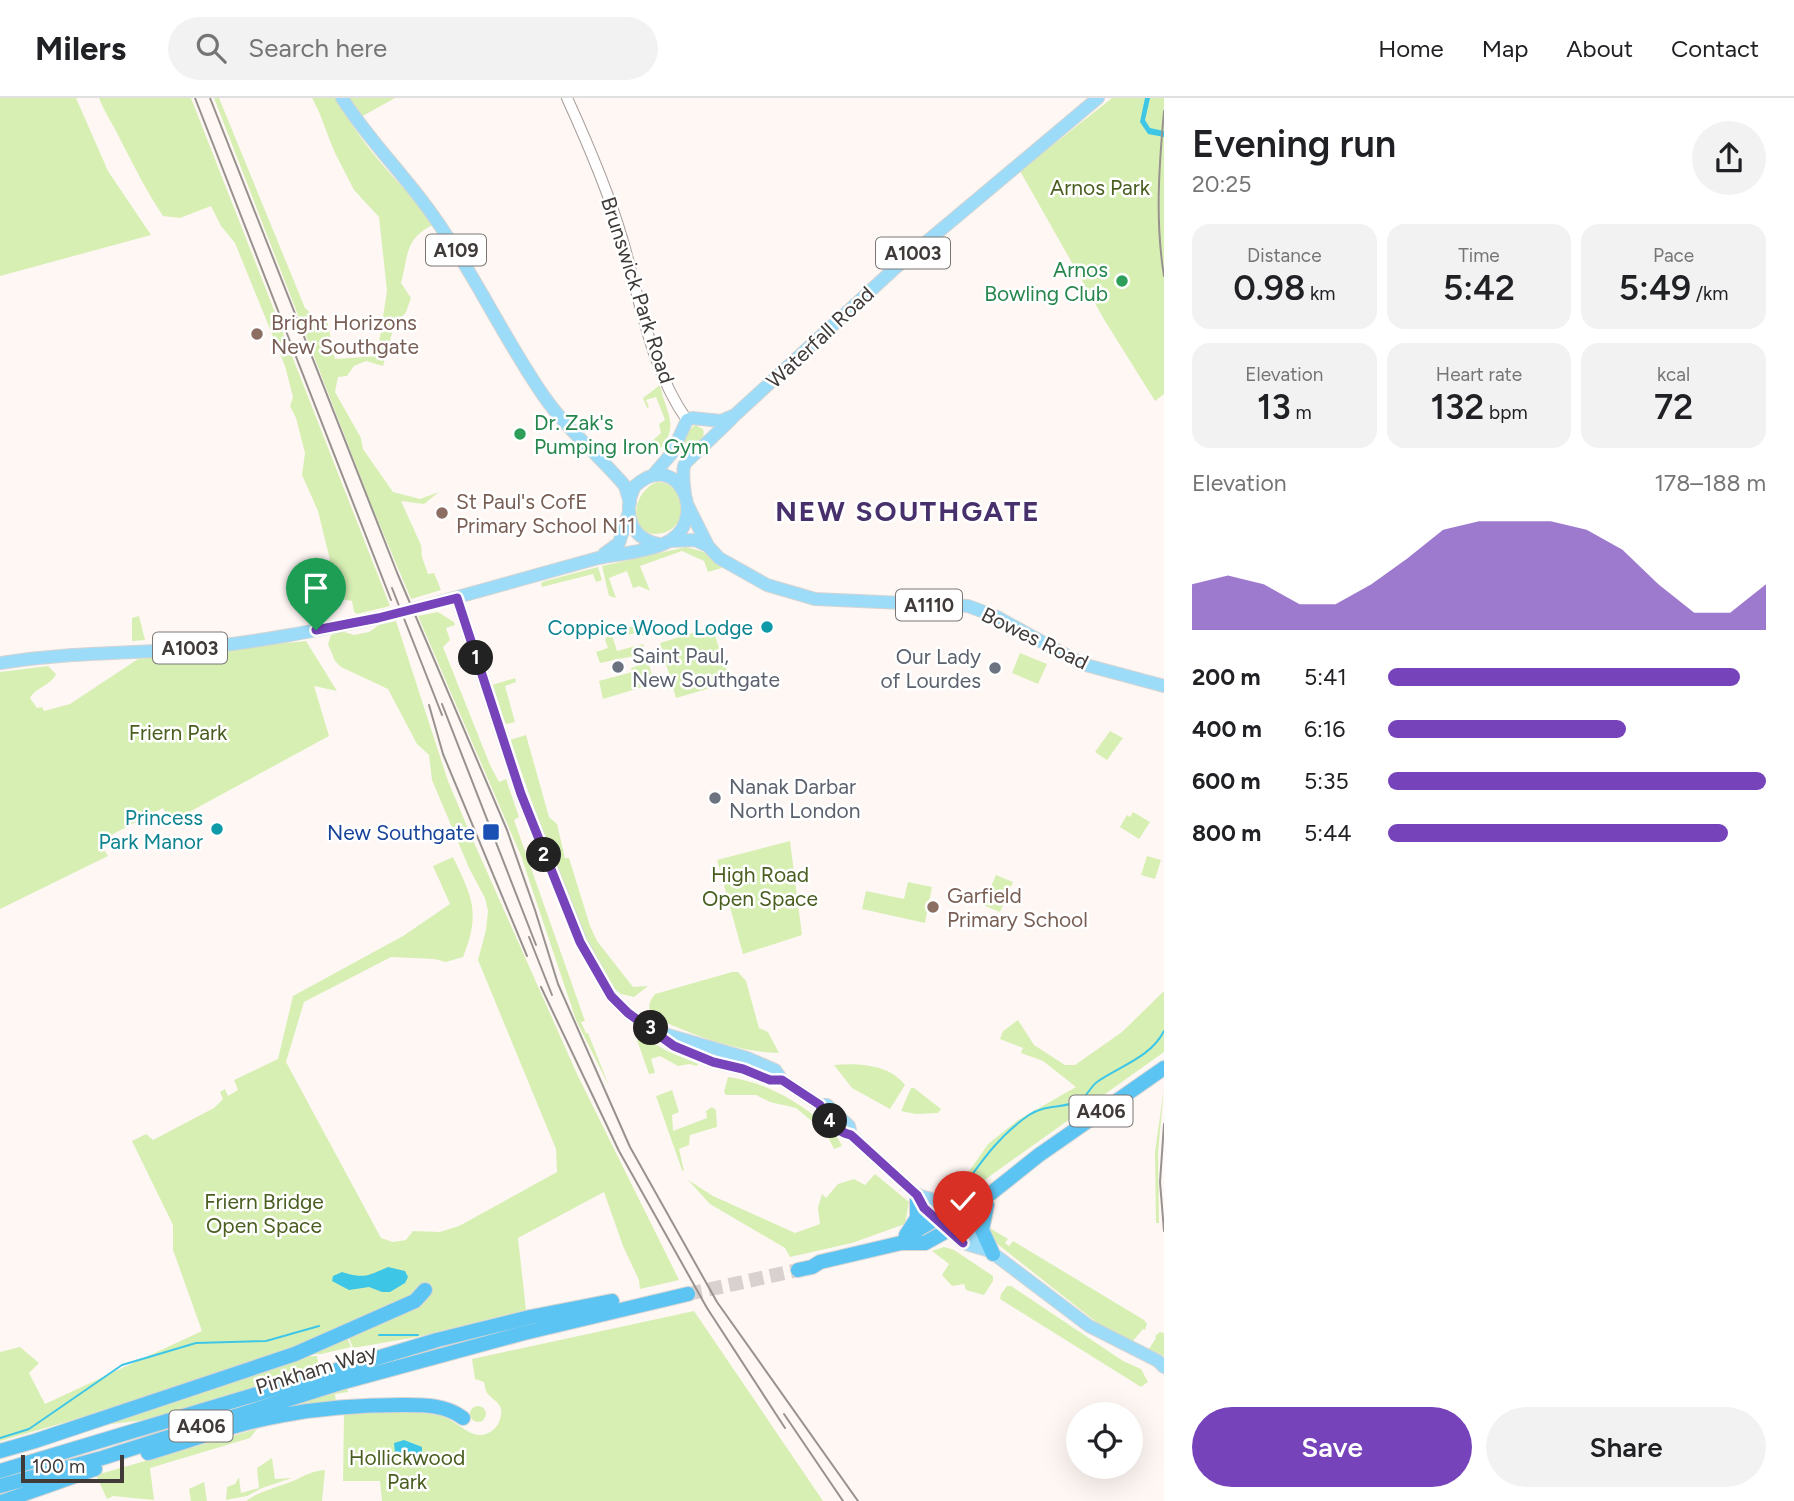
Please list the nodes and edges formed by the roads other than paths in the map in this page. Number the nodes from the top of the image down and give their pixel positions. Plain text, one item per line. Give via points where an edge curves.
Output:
1 (342, 98) edge
2 (567, 98) edge
3 (1098, 98) edge
4 (735, 415) junction
5 (687, 420) junction
6 (701, 420) junction
7 (705, 446) junction
8 (605, 463) junction
9 (650, 476) junction
10 (686, 500) junction
11 (629, 508) junction
12 (664, 543) junction
13 (708, 546) junction
14 (598, 558) junction
15 (457, 598) junction
16 (0, 663) edge
17 (1164, 685) edge
18 (657, 1032) junction
19 (710, 1047) junction
20 (719, 1063) junction
21 (1164, 1068) edge
22 (782, 1080) junction
23 (917, 1195) junction
24 (988, 1199) junction
25 (949, 1222) junction
26 (905, 1240) junction
27 (992, 1252) junction
28 (796, 1266) tunnel mouth
29 (425, 1290) dead end
30 (1163, 1366) edge
31 (463, 1418) dead end
32 (152, 1426) junction
33 (0, 1451) edge
34 (0, 1462) edge
35 (0, 1471) edge
36 (0, 1488) edge
37 (4, 1501) edge

1 - 8 main road, A109 via 359,126 433,215 550,405
2 - 5 street, Brunswick Park Road via 622,236 652,346
3 - 4 main road, Waterfall Road / A1003 via 893,270
4 - 6 main road via 721,421
4 - 7 main road, A1003
5 - 6 main road
5 - 9 main road, A1003 via 669,459
6 - 7 main road via 709,429
7 - 10 main road, A1003 via 685,464
8 - 9 main road, A109 via 640,480
8 - 11 main road, A109 via 625,486
9 - 10 main road via 661,473 673,479
9 - 11 main road, A1003 via 635,486
10 - 12 main road, A1003 via 684,526
10 - 13 main road, Bowes Road / A1110
11 - 12 main road via 630,524 637,534 650,543
11 - 14 main road, A1003 via 619,543
12 - 13 main road via 695,540
12 - 14 main road, A1003
13 - 17 main road, Bowes Road / A1110 via 726,564 753,579 808,598 968,606 1082,664
14 - 15 main road, A1003
15 - 16 main road, A1003, bridge via 291,635 197,648
15 - 18 main road via 512,772 580,942 611,996
18 - 19 main road
18 - 20 main road via 674,1046
19 - 20 main road via 711,1055 720,1057
19 - 22 main road via 775,1070
20 - 22 main road
21 - 24 highway, A406 via 1049,1147
22 - 23 main road via 827,1105 849,1126 851,1135
23 - 25 main road via 931,1199
23 - 26 highway via 917,1218
24 - 25 highway, A406 via 974,1197
24 - 27 highway via 982,1230
25 - 26 highway, A406
25 - 27 main road
26 - 28 highway, A406 via 812,1267
27 - 30 main road via 1101,1340 1152,1366
29 - 33 highway via 415,1301 295,1354
31 - 37 highway via 436,1406 401,1405 280,1415
32 - 34 highway via 116,1428
32 - 35 highway, A406
32 - 36 highway, Pinkham Way / A406 via 382,1356 551,1312 686,1290 340,1383

